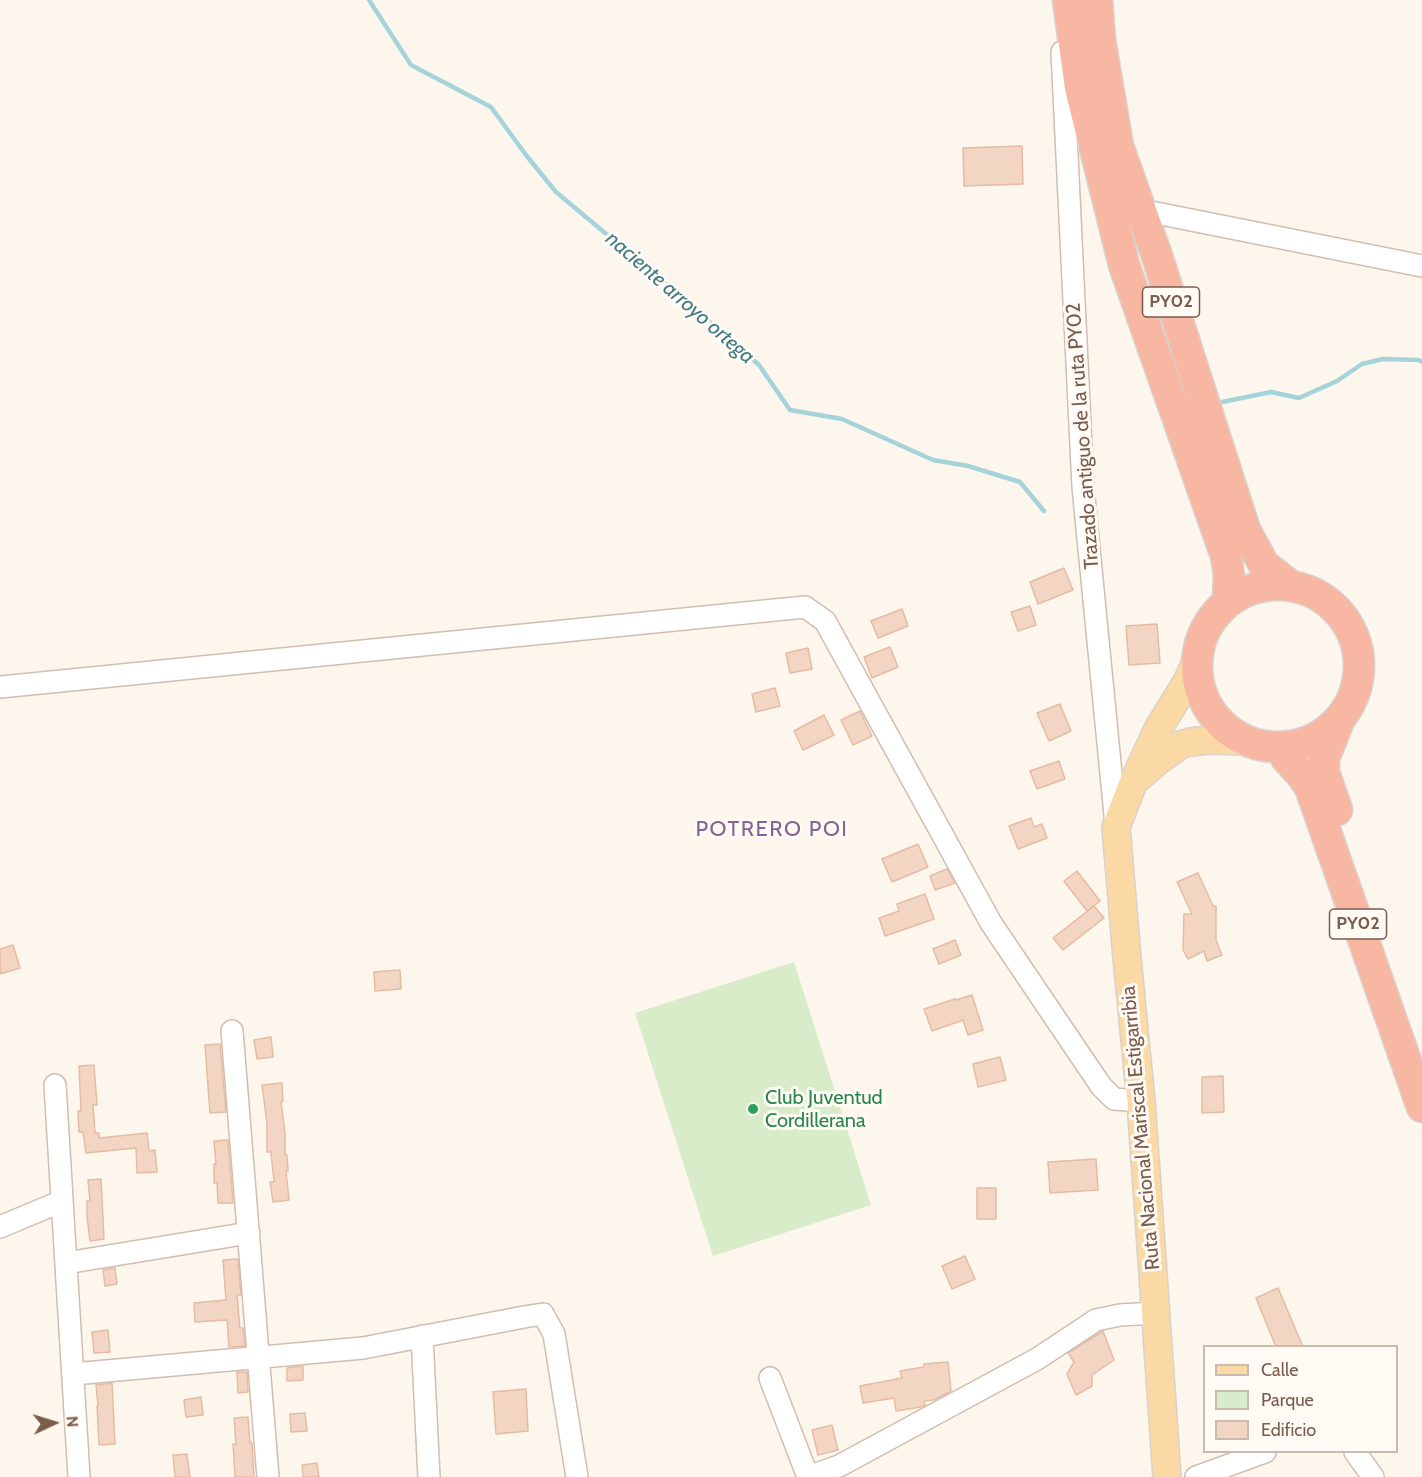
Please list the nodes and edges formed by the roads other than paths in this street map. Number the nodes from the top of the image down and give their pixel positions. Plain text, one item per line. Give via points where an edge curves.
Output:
1 (1068, 0) edge
2 (1097, 0) edge
3 (1062, 45) dead end
4 (1141, 210) junction
5 (1422, 266) edge
6 (1291, 586) junction
7 (1228, 602) junction
8 (1197, 660) junction
9 (0, 687) edge
10 (1338, 723) junction
11 (1244, 741) junction
12 (1280, 749) junction
13 (1133, 783) junction
14 (1116, 827) junction
15 (232, 1031) dead end
16 (1422, 1048) edge
17 (55, 1085) dead end
18 (1142, 1101) junction
19 (1422, 1107) edge
20 (62, 1201) junction
21 (0, 1227) edge
22 (249, 1233) junction
23 (66, 1263) junction
24 (1156, 1313) junction
25 (422, 1336) junction
26 (259, 1357) junction
27 (73, 1374) junction
28 (770, 1378) dead end
29 (1262, 1453) edge
30 (1356, 1453) edge
31 (79, 1477) edge
32 (268, 1477) edge
33 (429, 1477) edge
34 (577, 1477) edge
35 (1167, 1477) edge
36 (1196, 1477) edge
37 (1373, 1477) edge

1 - 7 highway, PY02 via 1080,88 1124,265 1226,556
2 - 4 highway, PY02 via 1118,146
3 - 14 street, Trazado antiguo de la ruta PY02 via 1083,487
4 - 5 street
4 - 6 highway, PY02 via 1245,530 1264,565
6 - 7 highway, PY02 via 1269,585
6 - 10 highway, PY02 via 1316,594 1338,611 1353,633 1359,660 1357,687
7 - 8 highway, PY02 via 1202,638
8 - 11 highway, PY02 via 1201,693 1217,722
8 - 13 main road, Ruta Nacional Mariscal Estigarribia
9 - 18 street via 805,607 825,621 991,923 1101,1086 1114,1099
10 - 12 highway, PY02 via 1310,742
10 - 16 highway, PY02 via 1324,759 1324,772
11 - 12 highway, PY02
11 - 13 main road via 1209,740 1180,745
12 - 19 highway, PY02 via 1310,787
13 - 14 main road, Ruta Nacional Mariscal Estigarribia
14 - 18 main road, Ruta Nacional Mariscal Estigarribia
15 - 22 street
17 - 20 street
18 - 24 main road, Ruta Nacional Mariscal Estigarribia
20 - 21 street
20 - 23 street
22 - 23 street
22 - 26 street
23 - 27 street
24 - 28 street via 1096,1320 1037,1359 839,1466 808,1477
24 - 35 main road, Ruta Nacional Mariscal Estigarribia
25 - 26 street via 363,1348
25 - 33 street
25 - 34 street via 543,1314 554,1334
26 - 27 street
26 - 32 street
27 - 31 street
29 - 36 street
30 - 37 street

